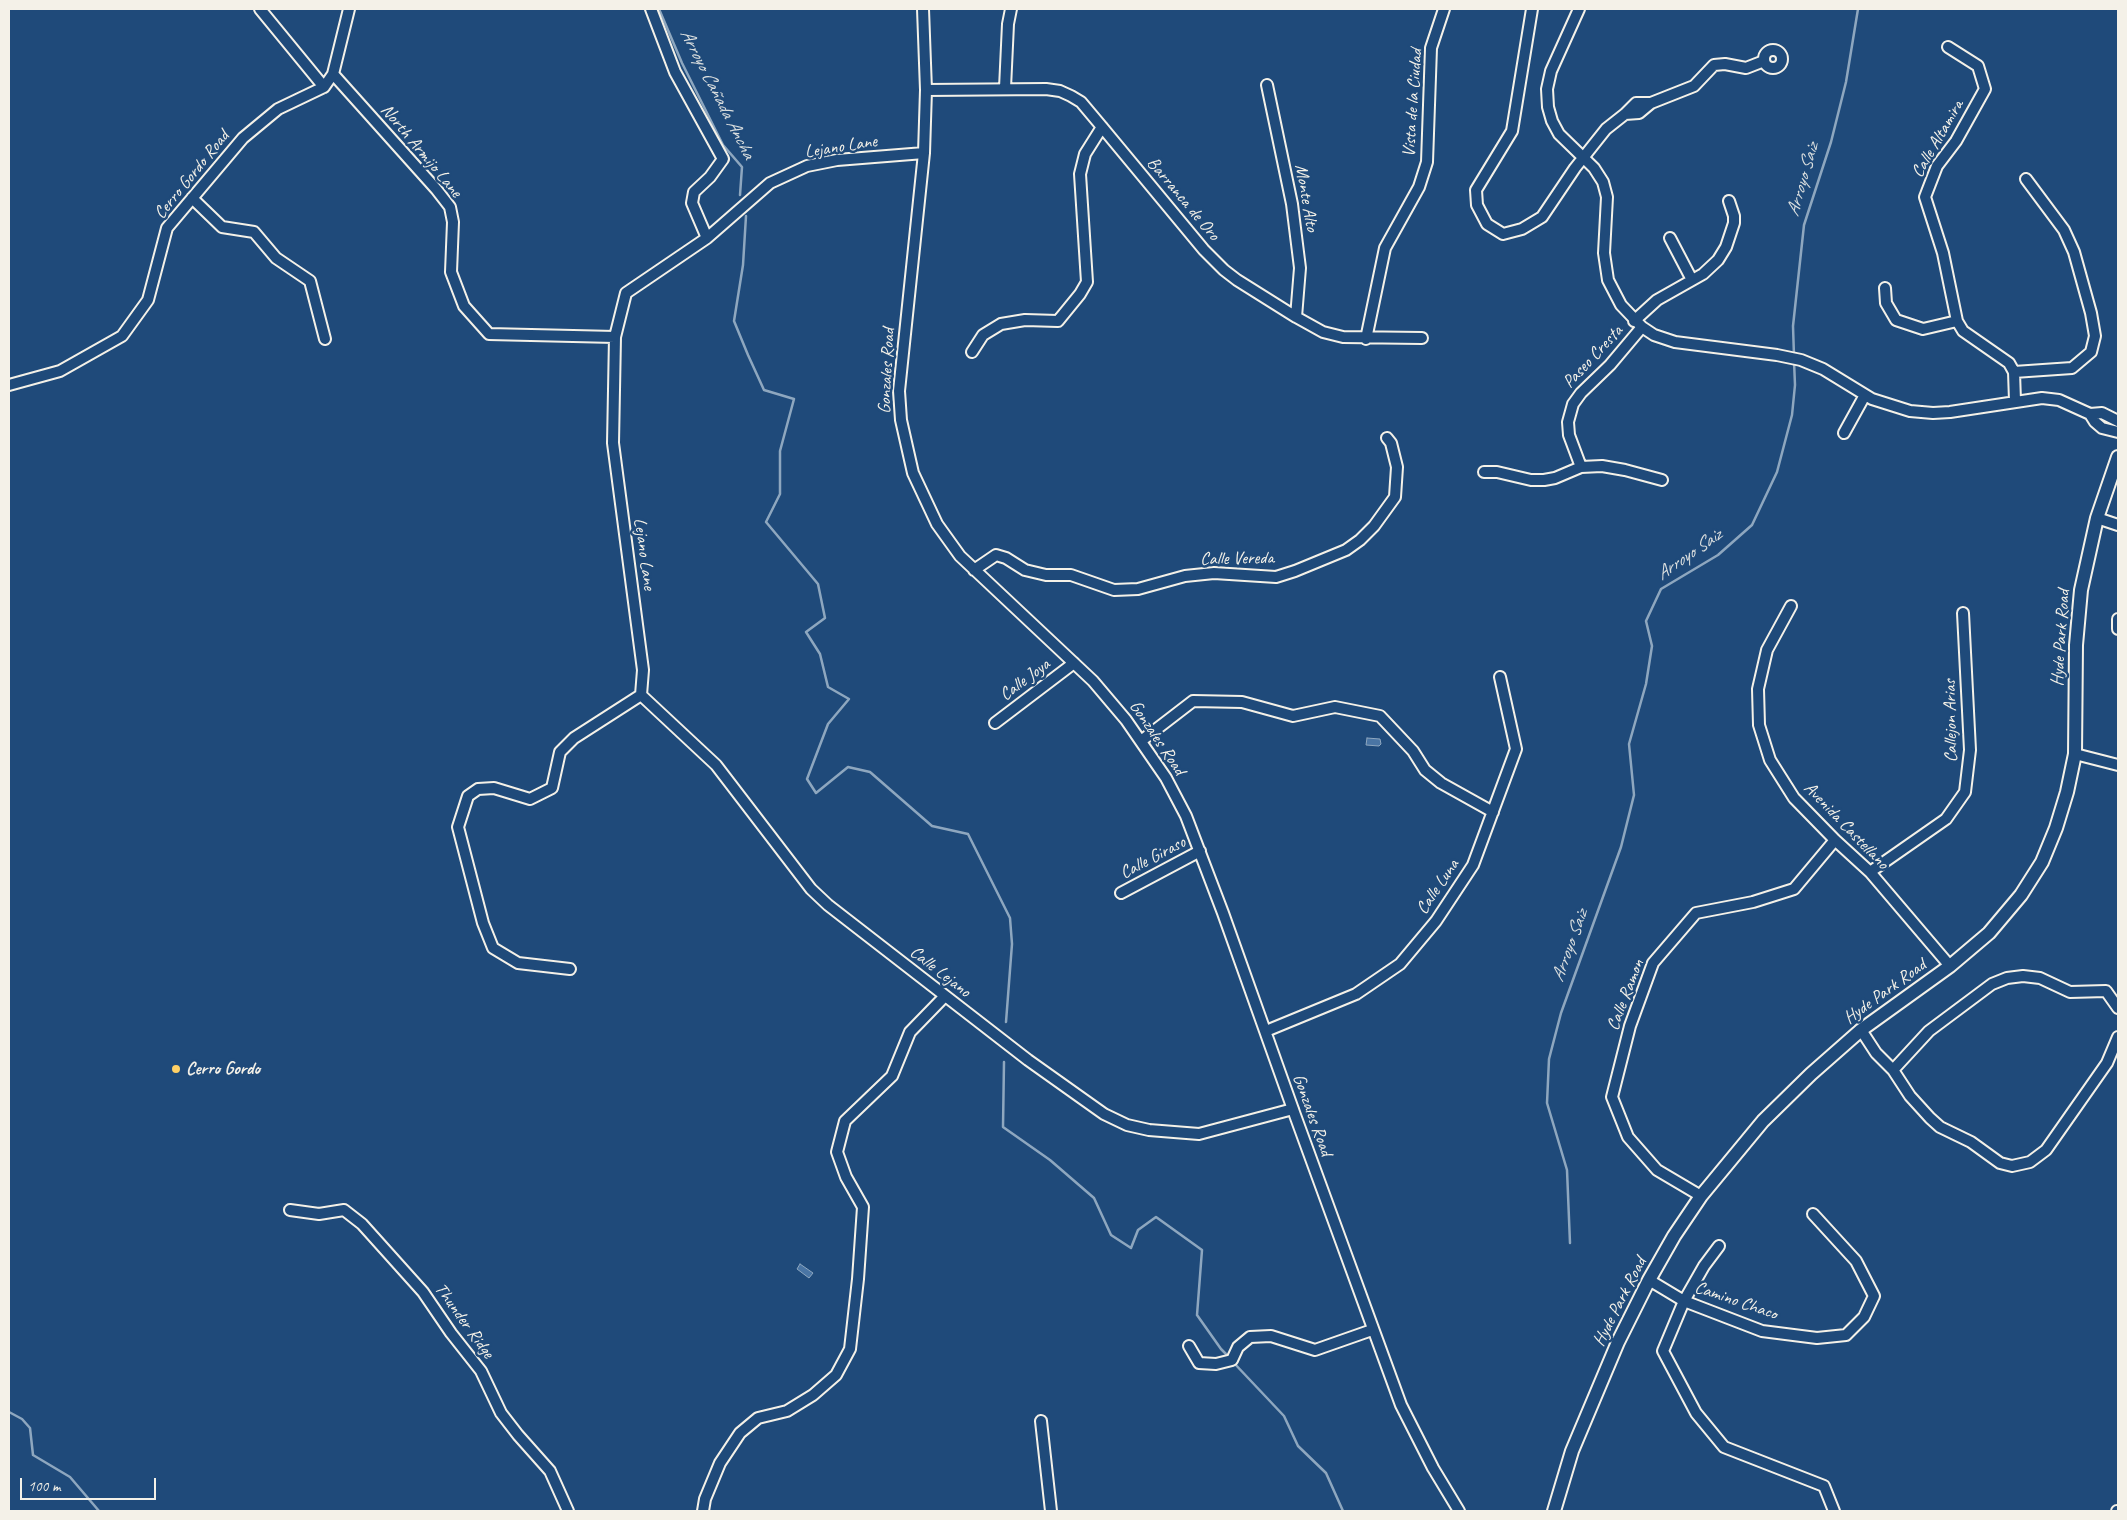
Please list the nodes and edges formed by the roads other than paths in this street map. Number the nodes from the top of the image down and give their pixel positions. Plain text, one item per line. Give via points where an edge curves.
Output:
1 (260, 9) edge
2 (349, 9) edge
3 (651, 9) edge
4 (923, 9) edge
5 (1011, 9) edge
6 (1444, 9) edge
7 (1532, 9) edge
8 (1579, 9) edge
9 (1948, 48) dead end
10 (1764, 61) dead end
11 (333, 74) junction
12 (1267, 85) dead end
13 (324, 86) junction
14 (1005, 88) junction
15 (926, 90) junction
16 (1102, 127) junction
17 (924, 153) junction
18 (1583, 158) junction
19 (2026, 179) dead end
20 (192, 198) junction
21 (1729, 201) dead end
22 (707, 238) junction
23 (1670, 238) dead end
24 (1692, 280) junction
25 (1885, 288) dead end
26 (1296, 317) junction
27 (1957, 321) junction
28 (1638, 324) junction
29 (615, 337) junction
30 (1422, 338) dead end
31 (325, 339) dead end
32 (1366, 339) junction
33 (972, 352) dead end
34 (2014, 372) junction
35 (9, 385) edge
36 (1865, 395) junction
37 (2015, 401) junction
38 (2090, 414) junction
39 (2118, 421) edge
40 (2118, 432) edge
41 (1844, 433) dead end
42 (1387, 438) dead end
43 (2118, 457) edge
44 (1581, 467) junction
45 (1484, 472) dead end
46 (1662, 480) dead end
47 (2097, 518) junction
48 (2118, 525) edge
49 (974, 570) junction
50 (1791, 606) dead end
51 (1963, 613) dead end
52 (2118, 619) edge
53 (2118, 629) edge
54 (1074, 663) junction
55 (1500, 677) dead end
56 (640, 695) junction
57 (995, 723) dead end
58 (1141, 741) junction
59 (2075, 754) junction
60 (2118, 765) edge
61 (1494, 812) junction
62 (1835, 840) junction
63 (1200, 851) junction
64 (1870, 872) junction
65 (1121, 893) dead end
66 (1950, 966) junction
67 (570, 969) dead end
68 (945, 996) junction
69 (2118, 1008) edge
70 (1860, 1030) junction
71 (1266, 1031) junction
72 (2118, 1037) edge
73 (1893, 1070) junction
74 (1293, 1109) junction
75 (1701, 1196) junction
76 (290, 1210) dead end
77 (1814, 1214) dead end
78 (1719, 1246) dead end
79 (1649, 1280) junction
80 (1684, 1301) junction
81 (1372, 1330) junction
82 (1189, 1346) dead end
83 (1040, 1421) dead end
84 (568, 1511) edge
85 (703, 1511) edge
86 (1051, 1511) edge
87 (1459, 1511) edge
88 (1554, 1511) edge
89 (1834, 1511) edge

1 - 13 street
2 - 11 street, Cerro Gordo Road
3 - 22 street via 675,72 722,159 694,192 692,203
4 - 15 street, Gonzales Road
5 - 14 street
6 - 32 street, Vista de la Ciudad via 1431,48 1427,162 1419,187 1385,248
7 - 18 street via 1512,131 1476,190 1477,206 1487,224 1503,234 1522,230 1542,217
8 - 18 street via 1550,71 1547,98 1555,128
9 - 27 street, Calle Altamira via 1978,66 1985,89 1956,141 1937,166 1925,197 1943,253
10 - 18 street via 1746,68 1725,64 1714,66 1694,86 1651,103 1639,113 1625,114 1606,129
11 - 13 street, Cerro Gordo Road
11 - 29 street, North Armijo Lane via 450,208 453,222 451,272 464,306 489,334
12 - 26 street, Monte Alto via 1300,268
13 - 20 street, Cerro Gordo Road via 278,109 244,138
14 - 15 street, Barranca de Oro
14 - 16 street, Barranca de Oro via 1060,91 1081,102
15 - 17 street, Gonzales Road
16 - 26 street, Barranca de Oro via 1214,261 1237,280
16 - 33 street via 1085,154 1080,174 1087,282 1058,321 1025,320 1000,324 983,335
17 - 22 street, Lejano Lane via 847,158 807,166 770,183
17 - 49 street, Gonzales Road via 899,390 900,420 913,473 927,506 948,541
18 - 28 street via 1599,175 1605,189 1604,253 1608,280 1616,298
19 - 34 street via 2064,230 2074,252 2095,336 2091,352 2072,368
20 - 31 street via 222,227 254,232 276,258 310,280
20 - 35 street, Cerro Gordo Road via 167,228 148,300 122,336 60,371
21 - 24 street, Paseo Cresta via 1734,224 1726,247 1714,265
22 - 29 street, Lejano Lane via 626,293
23 - 24 street
24 - 28 street, Paseo Cresta via 1664,296
25 - 27 street via 1886,303 1896,320 1922,329
26 - 32 street, Barranca de Oro via 1323,332
27 - 34 street via 1962,331 2005,359
28 - 36 street via 1654,335 1675,342 1801,360 1823,369
28 - 44 street, Paseo Cresta via 1610,365 1576,398 1570,409 1569,435
29 - 56 street, Lejano Lane via 612,443 643,670
30 - 32 street, Barranca de Oro
34 - 37 street
36 - 37 street via 1895,407 1925,413
36 - 41 street
37 - 38 street via 2051,398
38 - 39 street via 2102,413
38 - 40 street via 2102,428
42 - 49 street, Calle Vereda via 1397,467 1395,497 1360,540 1346,550 1295,571 1276,577 1214,573 1185,576 1138,589 1114,590 1071,574 1046,575 1025,570 996,555
43 - 47 main road, Hyde Park Road
44 - 45 street via 1544,480
44 - 46 street via 1614,468
47 - 48 street
47 - 59 main road, Hyde Park Road via 2077,627
49 - 54 street, Gonzales Road
50 - 62 street, Avenida Castellano via 1767,650 1758,689 1759,725 1770,760 1794,798
51 - 64 street, Callejon Arias via 1970,750 1965,792 1946,819
52 - 53 street
54 - 57 street, Calle Joya
54 - 58 street, Gonzales Road via 1110,700
55 - 61 street, Calle Luna via 1516,749
56 - 67 street via 574,738 560,752 552,788 530,799 494,788 478,789 468,796 458,827 483,923 493,948 518,963
56 - 68 street, Calle Lejano via 716,765 812,889 854,926
58 - 61 street via 1193,701 1242,702 1294,716 1336,707 1380,716 1414,751 1425,770 1441,783
58 - 63 street, Gonzales Road via 1166,778
59 - 60 street
59 - 66 main road, Hyde Park Road via 2062,810 2042,862 2021,895 1989,933
61 - 71 street, Calle Luna via 1473,865 1436,921 1400,964 1356,994
62 - 64 street, Avenida Castellano
62 - 75 street, Calle Ramon via 1794,889 1696,914 1653,963 1630,1026 1612,1097 1628,1137 1657,1170
63 - 65 street, Calle Giraso
63 - 71 street, Gonzales Road
64 - 66 street, Avenida Castellano
66 - 70 main road, Hyde Park Road
68 - 74 street, Calle Lejano via 1094,1108 1127,1125 1199,1134
68 - 85 street via 910,1032 892,1076 845,1122 837,1152 846,1177 863,1207 850,1349 836,1375 813,1395 787,1411 758,1418 740,1433 720,1463
69 - 73 street via 2106,991 2070,992 2040,978 2007,978 1992,984 1929,1031
70 - 73 street
70 - 75 main road, Hyde Park Road via 1762,1121
71 - 74 street, Gonzales Road
72 - 73 street via 2107,1062 2046,1150 2018,1166 2000,1163 1971,1142 1935,1123 1910,1096
74 - 81 street, Gonzales Road
75 - 79 main road, Hyde Park Road
76 - 84 street, Thunder Ridge via 319,1214 344,1210 362,1224 423,1292 481,1371 501,1413 550,1471
77 - 80 street, Camino Chaco via 1856,1261 1874,1296 1864,1317 1846,1335 1817,1338 1762,1331
78 - 80 street
79 - 80 street, Camino Chaco
79 - 88 main road, Hyde Park Road via 1618,1342 1576,1442
80 - 89 street via 1663,1351 1696,1413 1724,1447 1824,1486
81 - 82 street via 1315,1350 1271,1336 1250,1337 1238,1347 1232,1360 1216,1364 1199,1362
81 - 87 street, Gonzales Road via 1401,1406
83 - 86 street

